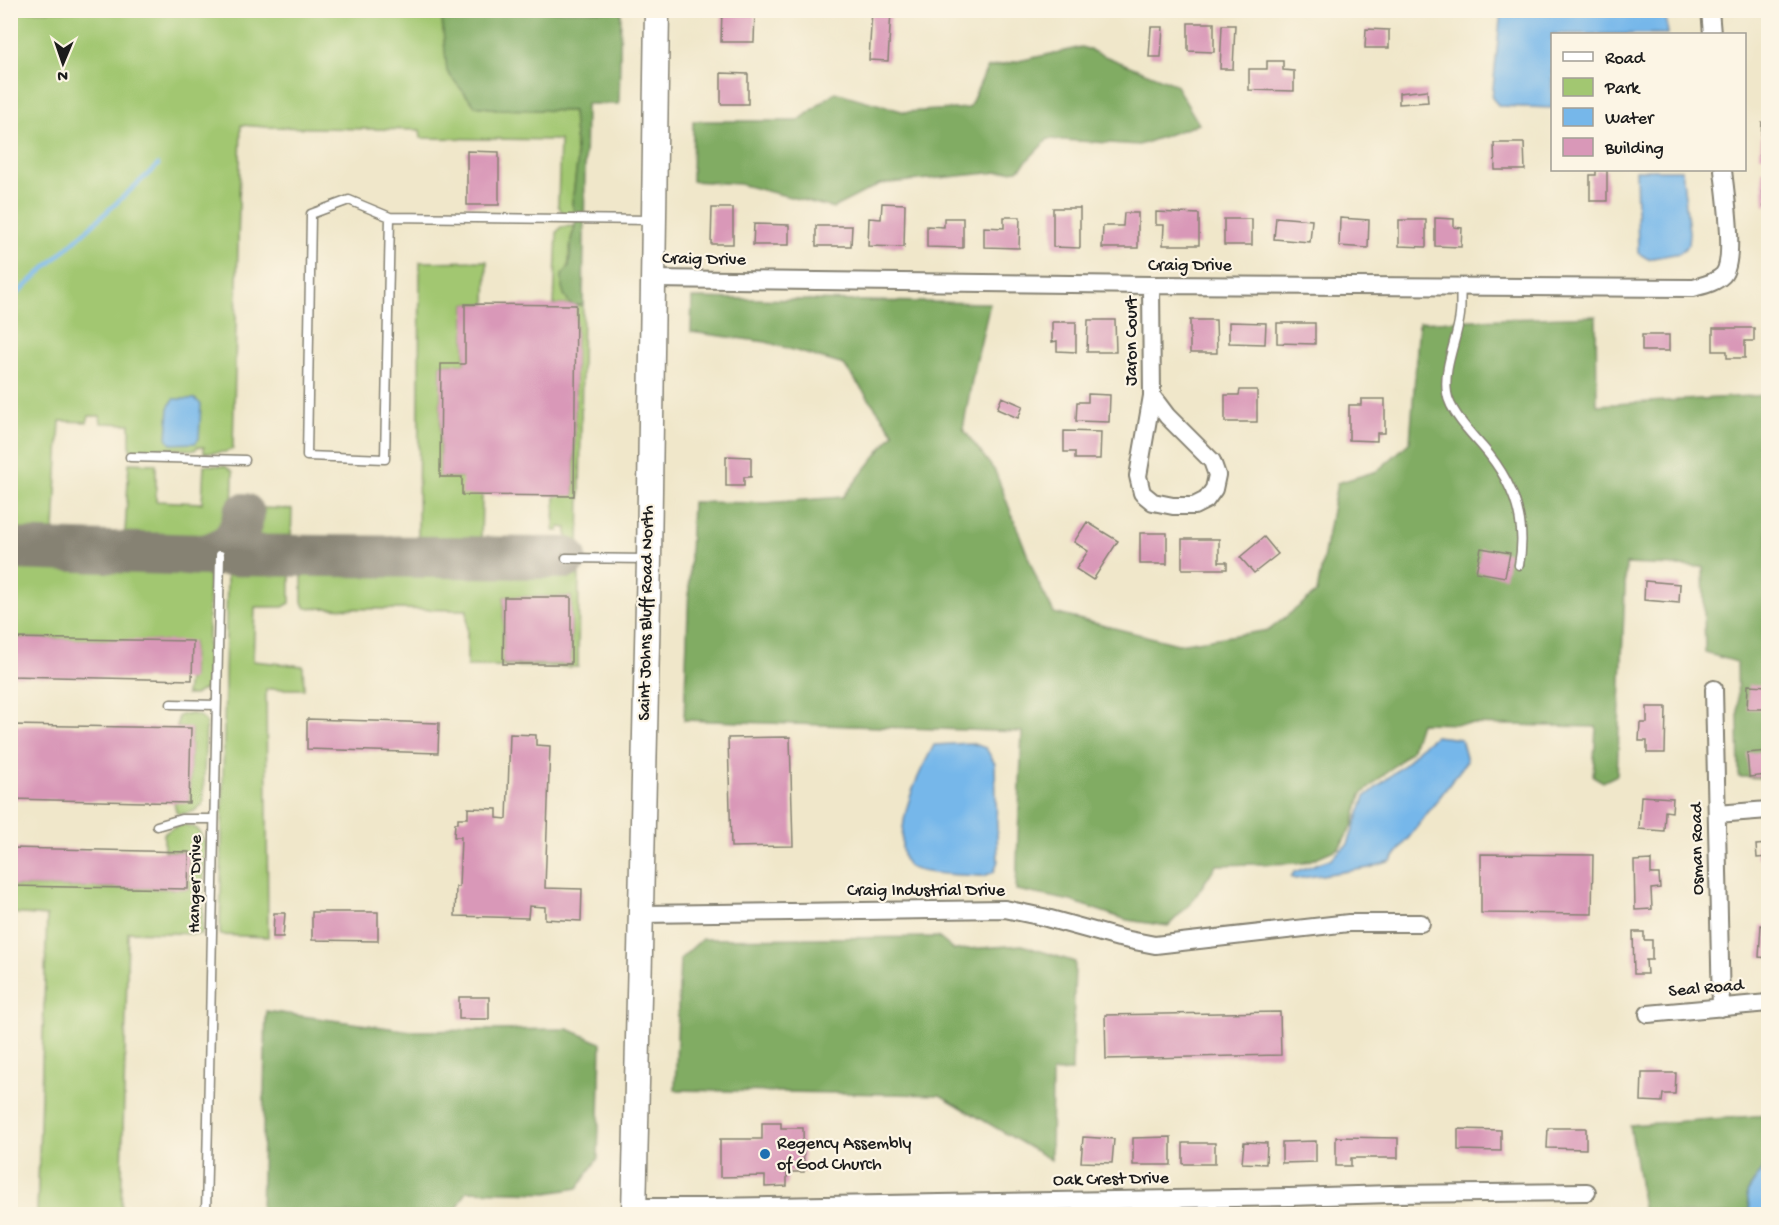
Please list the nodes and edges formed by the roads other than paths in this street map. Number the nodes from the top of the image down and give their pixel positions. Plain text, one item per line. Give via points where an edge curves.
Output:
1 (657, 10) edge
2 (1710, 10) edge
3 (1712, 33) edge
4 (1723, 171) edge
5 (390, 217) junction
6 (653, 219) junction
7 (652, 279) junction
8 (1151, 285) junction
9 (1461, 287) junction
10 (1152, 396) junction
11 (130, 457) dead end
12 (245, 460) dead end
13 (220, 555) dead end
14 (566, 558) dead end
15 (649, 559) junction
16 (1519, 565) dead end
17 (1714, 689) dead end
18 (171, 704) dead end
19 (216, 705) junction
20 (1768, 810) edge
21 (1717, 814) junction
22 (214, 819) junction
23 (156, 826) dead end
24 (641, 914) junction
25 (1421, 923) dead end
26 (1768, 1003) edge
27 (1721, 1008) junction
28 (1648, 1014) dead end
29 (1587, 1192) dead end
30 (634, 1211) edge
31 (206, 1215) edge

1 - 6 main road, Saint Johns Bluff Road North
2 - 3 street
4 - 9 street, Craig Drive via 1729,260 1724,274 1711,284 1694,288
5 - 5 lane via 349,200 311,214 307,456 385,459
5 - 6 lane
6 - 7 main road, Saint Johns Bluff Road North
7 - 8 street, Craig Drive
7 - 15 main road, Saint Johns Bluff Road North
8 - 9 street, Craig Drive
8 - 10 street, Jaron Court
9 - 16 lane via 1447,394 1462,425 1501,469 1514,495 1522,550
10 - 10 street, Jaron Court via 1138,476 1142,493 1153,502 1194,507 1214,489 1212,461
11 - 12 lane
13 - 19 lane, Hanger Drive
14 - 15 lane
15 - 24 main road, Saint Johns Bluff Road North
17 - 21 street, Osman Road
18 - 19 lane
19 - 22 lane, Hanger Drive
20 - 21 street
21 - 27 street, Osman Road
22 - 23 lane via 181,819
22 - 31 lane, Hanger Drive
24 - 25 street, Craig Industrial Drive via 1005,909 1155,945 1349,923
24 - 30 main road, Saint Johns Bluff Road North
26 - 27 street, Seal Road
27 - 28 street, Seal Road
29 - 30 street, Oak Crest Drive

